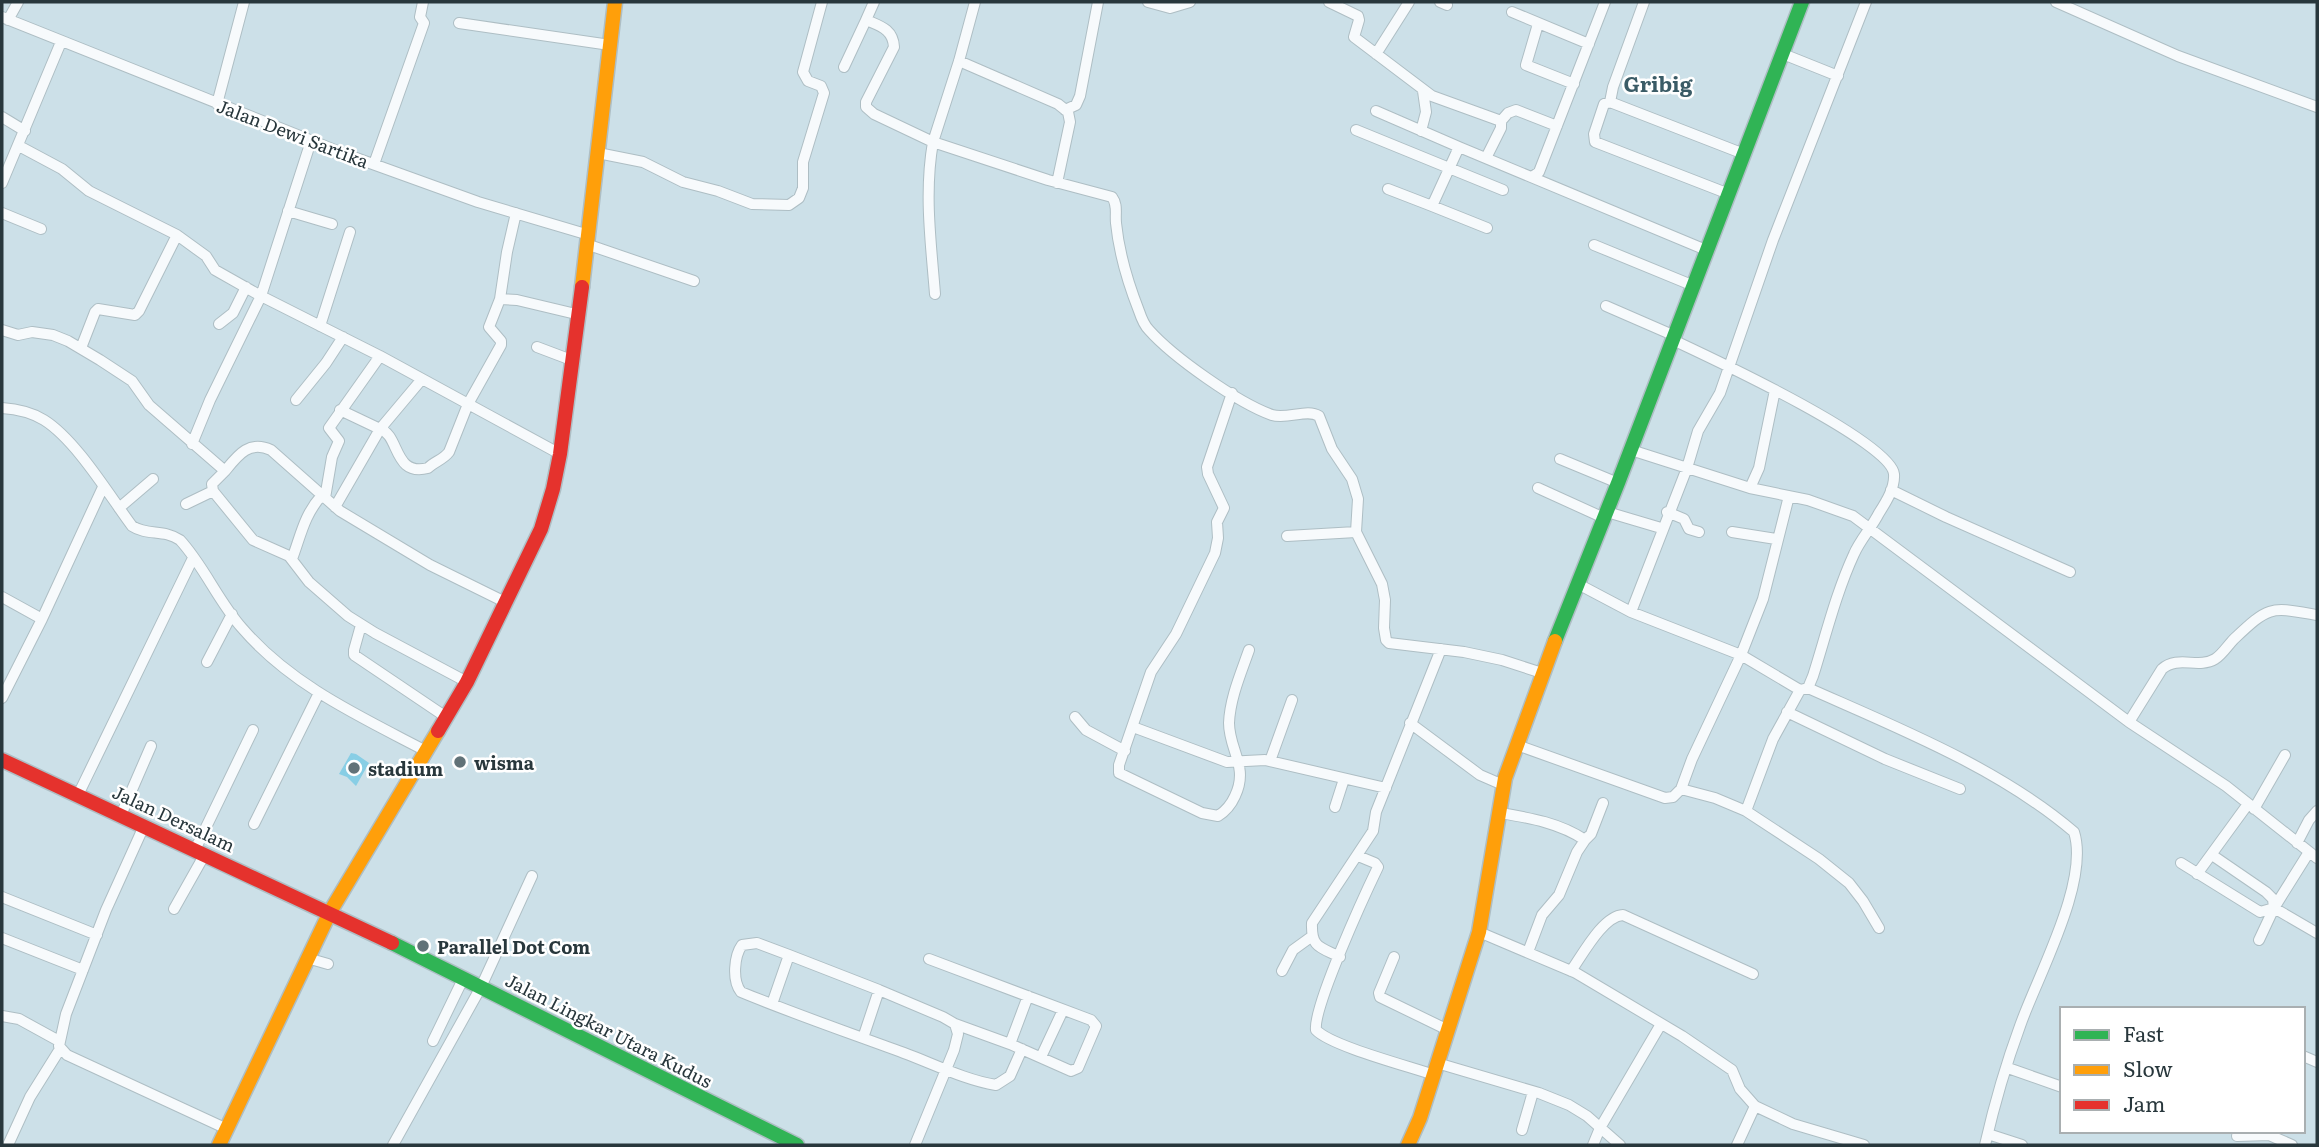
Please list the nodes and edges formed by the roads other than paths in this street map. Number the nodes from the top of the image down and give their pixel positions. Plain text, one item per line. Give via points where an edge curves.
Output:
1 (18, 2) edge
2 (244, 2) edge
3 (424, 2) edge
4 (615, 2) edge
5 (822, 2) edge
6 (874, 2) edge
7 (975, 2) edge
8 (1098, 2) edge
9 (1148, 2) edge
10 (1190, 2) edge
11 (1329, 2) edge
12 (1409, 2) edge
13 (1644, 2) edge
14 (1802, 2) edge
15 (1866, 2) edge
16 (2056, 2) edge
17 (1601, 3) edge
18 (2073, 5) edge
19 (1513, 12) dead end
20 (5, 19) edge
21 (866, 20) junction
22 (459, 23) dead end
23 (1538, 24) junction
24 (61, 42) junction
25 (1589, 44) junction
26 (610, 45) junction
27 (1376, 54) junction
28 (1783, 54) junction
29 (959, 61) junction
30 (844, 67) dead end
31 (1838, 76) junction
32 (1574, 84) junction
33 (1423, 91) junction
34 (1610, 102) junction
35 (217, 104) junction
36 (2317, 107) edge
37 (1065, 110) junction
38 (1376, 111) dead end
39 (2, 117) edge
40 (1502, 121) junction
41 (1557, 126) junction
42 (1356, 130) dead end
43 (25, 131) junction
44 (1422, 131) junction
45 (311, 141) junction
46 (933, 142) junction
47 (19, 146) junction
48 (1459, 147) junction
49 (598, 153) junction
50 (1744, 155) junction
51 (1486, 158) junction
52 (374, 164) junction
53 (1450, 169) junction
54 (1532, 177) junction
55 (2, 183) edge
56 (1057, 183) junction
57 (1388, 188) dead end
58 (1503, 190) dead end
59 (1729, 194) junction
60 (1432, 206) junction
61 (288, 211) junction
62 (2, 213) edge
63 (516, 214) junction
64 (332, 224) dead end
65 (1487, 228) dead end
66 (41, 229) dead end
67 (350, 232) dead end
68 (177, 235) junction
69 (589, 240) junction
70 (1594, 246) dead end
71 (1706, 250) junction
72 (694, 281) dead end
73 (1694, 286) junction
74 (246, 287) junction
75 (935, 294) dead end
76 (261, 296) junction
77 (500, 299) junction
78 (1606, 306) dead end
79 (580, 316) junction
80 (219, 324) dead end
81 (320, 326) junction
82 (2, 330) edge
83 (343, 337) junction
84 (1674, 338) junction
85 (537, 347) dead end
86 (81, 348) junction
87 (380, 356) junction
88 (574, 361) junction
89 (1730, 367) junction
90 (422, 379) junction
91 (1775, 390) junction
92 (1232, 393) junction
93 (296, 400) dead end
94 (468, 404) junction
95 (2, 408) edge
96 (340, 410) junction
97 (380, 429) junction
98 (192, 444) junction
99 (1630, 450) junction
100 (560, 454) junction
101 (1560, 458) dead end
102 (1686, 468) junction
103 (225, 471) junction
104 (153, 479) dead end
105 (1618, 483) junction
106 (103, 487) junction
107 (1538, 488) dead end
108 (1750, 488) junction
109 (1891, 490) junction
110 (213, 491) junction
111 (1789, 496) junction
112 (324, 497) junction
113 (186, 504) dead end
114 (335, 507) junction
115 (120, 508) junction
116 (1667, 512) junction
117 (1605, 515) junction
118 (1661, 528) junction
119 (1871, 529) junction
120 (1699, 532) dead end
121 (1732, 532) dead end
122 (1356, 533) junction
123 (1287, 536) dead end
124 (1776, 540) junction
125 (192, 558) junction
126 (292, 559) junction
127 (2070, 572) dead end
128 (1578, 584) junction
129 (2, 597) edge
130 (507, 603) junction
131 (1631, 612) junction
132 (232, 614) junction
133 (2317, 615) edge
134 (42, 619) junction
135 (361, 625) junction
136 (1441, 649) junction
137 (1249, 650) dead end
138 (1741, 655) junction
139 (207, 662) dead end
140 (1542, 673) junction
141 (467, 682) junction
142 (1804, 689) junction
143 (319, 694) junction
144 (2, 698) edge
145 (1292, 700) dead end
146 (1787, 712) junction
147 (446, 717) junction
148 (1075, 717) dead end
149 (2129, 722) junction
150 (1410, 723) junction
151 (1133, 727) junction
152 (253, 730) dead end
153 (1517, 745) junction
154 (151, 746) dead end
155 (424, 750) junction
156 (1125, 751) junction
157 (2285, 755) dead end
158 (2, 760) edge
159 (1270, 761) junction
160 (1239, 762) junction
161 (1344, 779) junction
162 (1503, 785) junction
163 (1386, 788) junction
164 (1681, 789) junction
165 (1960, 789) dead end
166 (78, 795) junction
167 (1602, 803) dead end
168 (2251, 806) junction
169 (1335, 807) dead end
170 (1746, 811) junction
171 (2317, 811) edge
172 (1501, 813) junction
173 (121, 815) junction
174 (254, 824) dead end
175 (144, 826) junction
176 (1585, 840) junction
177 (2297, 843) junction
178 (200, 852) junction
179 (2212, 855) junction
180 (2313, 855) edge
181 (1357, 856) junction
182 (2181, 863) dead end
183 (2197, 874) junction
184 (531, 876) dead end
185 (2, 897) edge
186 (2274, 908) junction
187 (174, 909) dead end
188 (330, 912) junction
189 (1879, 928) dead end
190 (1479, 932) junction
191 (2317, 933) edge
192 (97, 935) junction
193 (2, 938) edge
194 (2259, 940) dead end
195 (1315, 943) junction
196 (1528, 952) junction
197 (789, 955) junction
198 (1340, 957) junction
199 (1394, 957) dead end
200 (307, 958) junction
201 (929, 960) dead end
202 (328, 964) dead end
203 (83, 970) junction
204 (1282, 971) dead end
205 (1572, 971) junction
206 (1753, 974) dead end
207 (463, 979) junction
208 (481, 988) junction
209 (879, 990) junction
210 (1028, 996) junction
211 (772, 1004) junction
212 (1063, 1010) junction
213 (2, 1016) edge
214 (955, 1024) junction
215 (1661, 1024) junction
216 (1448, 1030) junction
217 (863, 1038) junction
218 (433, 1041) dead end
219 (1010, 1044) junction
220 (59, 1045) junction
221 (1022, 1049) junction
222 (1041, 1057) junction
223 (2008, 1068) junction
224 (947, 1069) junction
225 (1436, 1069) junction
226 (2060, 1086) edge
227 (1534, 1092) junction
228 (1755, 1105) junction
229 (1600, 1128) junction
230 (226, 1129) junction
231 (1522, 1130) dead end
232 (2238, 1133) edge
233 (1988, 1134) junction
234 (2, 1142) edge
235 (781, 1142) edge
236 (8, 1145) edge
237 (219, 1145) edge
238 (393, 1145) edge
239 (797, 1145) edge
240 (915, 1145) edge
241 (1408, 1145) edge
242 (1593, 1145) edge
243 (1620, 1145) edge
244 (1737, 1145) edge
245 (1864, 1145) edge
246 (1985, 1145) edge
247 (2022, 1145) edge
248 (2230, 1145) edge
249 (2292, 1145) edge

1 - 20 street
2 - 35 street
3 - 52 street via 420,18 424,23
4 - 26 main road
5 - 49 street via 803,72 824,93 796,202 752,204 682,182 643,162
6 - 21 street
7 - 29 street
8 - 37 street via 1080,96 1076,105
9 - 10 street via 1170,8
11 - 27 street via 1358,16 1354,37
12 - 27 street
13 - 34 street
14 - 28 main road
15 - 31 street
16 - 18 street
17 - 25 street
18 - 36 street via 2127,35
19 - 23 street
20 - 24 street, Jalan Dewi Sartika
21 - 30 street
21 - 46 street via 889,31 894,47 866,107
22 - 26 street
23 - 25 street
23 - 32 street via 1526,65
24 - 35 street, Jalan Dewi Sartika
24 - 43 street
25 - 32 street
26 - 49 main road
27 - 33 street
28 - 31 street
28 - 50 main road
29 - 37 street
29 - 46 street
31 - 89 street via 1773,240
32 - 41 street
33 - 40 street
33 - 44 street via 1426,112
34 - 50 street
34 - 59 street via 1604,104 1595,142
35 - 45 street, Jalan Dewi Sartika
37 - 56 street via 1070,122
38 - 44 street
39 - 43 street
40 - 41 street via 1516,110
40 - 51 street
41 - 54 street via 1539,172
42 - 53 street
43 - 47 street
44 - 48 street
45 - 52 street, Jalan Dewi Sartika
45 - 61 street
46 - 56 street
46 - 75 street via 927,195
47 - 55 street
47 - 68 street via 62,169 89,191
48 - 51 street
48 - 53 street
49 - 69 main road
50 - 59 main road
51 - 54 street
52 - 63 street, Jalan Dewi Sartika
53 - 58 street
53 - 60 street
54 - 71 street
56 - 92 street via 1115,201 1118,246 1147,328
57 - 60 street
59 - 71 main road
60 - 65 street
61 - 64 street
61 - 76 street
62 - 66 street
63 - 69 street, Jalan Dewi Sartika
63 - 77 street
67 - 81 street
68 - 74 street via 206,256 215,270
68 - 86 street via 139,311 98,309
69 - 72 street, Jalan Dewi Sartika
69 - 79 main road
70 - 73 street
71 - 73 main road
73 - 84 main road
74 - 76 street
74 - 80 street via 233,313
76 - 81 street
76 - 98 street
77 - 79 street
77 - 94 street via 489,327 500,345
78 - 84 street
79 - 88 main road
81 - 83 street
82 - 86 street via 18,335 43,332
83 - 87 street
83 - 93 street
84 - 89 street
84 - 99 main road
85 - 88 street
86 - 98 street via 132,381 149,405
87 - 90 street
87 - 96 street
88 - 100 main road
89 - 91 street
89 - 102 street via 1702,422
90 - 94 street
90 - 97 street
91 - 108 street via 1759,468
91 - 109 street via 1885,458 1894,474
92 - 122 street via 1273,415 1319,416 1332,449 1352,480 1358,499
92 - 151 street via 1207,467 1224,508 1217,522 1215,553 1176,634 1150,673
94 - 97 street via 449,452 428,468 416,469 400,459 390,435
94 - 100 street
95 - 106 street via 34,414 51,425
96 - 97 street
96 - 112 street via 329,429 339,442
97 - 114 street
98 - 103 street
99 - 102 street
99 - 105 main road
100 - 130 main road via 541,528
101 - 105 street
102 - 108 street
102 - 116 street
103 - 110 street via 212,484
103 - 112 street via 247,448 261,446 274,452
104 - 115 street
105 - 117 main road
106 - 115 street
106 - 134 street
107 - 117 street
108 - 111 street
109 - 119 street
109 - 127 street
110 - 113 street
110 - 126 street via 253,540
111 - 119 street via 1853,516
111 - 124 street
112 - 114 street
112 - 126 street via 302,524
114 - 130 street via 430,565
115 - 125 street via 135,529 173,535
116 - 118 street
116 - 120 street
117 - 118 street
117 - 128 main road
118 - 131 street
119 - 142 street via 1855,552
119 - 149 street
121 - 124 street
122 - 123 street
122 - 136 street via 1382,584 1386,640
124 - 138 street via 1763,599
125 - 132 street
125 - 166 street
126 - 135 street via 327,600
128 - 131 street
128 - 140 main road
129 - 134 street
130 - 141 main road
131 - 138 street
132 - 139 street
132 - 143 street via 263,650
133 - 149 street via 2278,608 2237,636 2216,659 2168,664
134 - 144 street
135 - 141 street
135 - 147 street via 354,650 357,658
136 - 140 street
136 - 150 street
137 - 160 street via 1229,725
138 - 142 street
138 - 164 street
140 - 153 main road
141 - 147 main road
142 - 146 street
142 - 223 street via 1977,767 2074,832 2078,851 2071,893 2059,934 2019,1027
143 - 155 street
143 - 174 street
145 - 159 street
146 - 165 street
146 - 170 street
147 - 155 main road
148 - 156 street via 1086,730
149 - 168 street
150 - 162 street via 1480,775
150 - 163 street
151 - 156 street
151 - 160 street via 1227,762
152 - 178 street
153 - 162 main road
153 - 164 street via 1665,797 1674,797
154 - 173 street
155 - 188 main road
156 - 160 street via 1119,771 1123,777 1214,817 1226,811 1238,790
157 - 168 street
158 - 166 main road, Jalan Dersalam
159 - 160 street
159 - 161 street
161 - 163 street
161 - 169 street
162 - 172 main road
163 - 181 street via 1373,831
164 - 170 street
166 - 173 main road, Jalan Dersalam
167 - 176 street
168 - 177 street
168 - 179 street
170 - 189 street via 1849,883
171 - 177 street
172 - 176 street via 1555,825
172 - 190 main road
173 - 175 main road, Jalan Dersalam
175 - 178 main road, Jalan Dersalam
175 - 192 street
176 - 196 street via 1559,895 1542,915
177 - 180 street
178 - 187 street
178 - 188 main road, Jalan Dersalam
179 - 183 street
179 - 186 street via 2266,892
180 - 186 street
181 - 195 street via 1316,914 1312,923
181 - 198 street via 1378,867
182 - 183 street
183 - 186 street via 2260,912
184 - 208 street
185 - 192 street
186 - 191 street
186 - 194 street
188 - 200 main road
188 - 207 main road, Jalan Lingkar Utara Kudus
190 - 196 street
190 - 216 main road
192 - 203 street
193 - 203 street
195 - 198 street
195 - 204 street via 1293,950
196 - 205 street
197 - 209 street
197 - 211 street
197 - 211 street via 753,943 744,944 738,952 737,988
198 - 225 street via 1316,1020 1322,1037
199 - 216 street via 1380,997
200 - 202 street
200 - 230 main road
201 - 210 street
203 - 220 street
205 - 206 street via 1604,924 1623,915
205 - 215 street
207 - 208 main road, Jalan Lingkar Utara Kudus
207 - 218 street
208 - 235 main road, Jalan Lingkar Utara Kudus
208 - 238 street
209 - 214 street
209 - 217 street
210 - 212 street
210 - 219 street
211 - 217 street
212 - 222 street
212 - 222 street via 1096,1026 1078,1069 1069,1070
213 - 220 street via 19,1019
214 - 219 street
214 - 224 street via 957,1037
215 - 228 street via 1732,1070 1740,1089
215 - 229 street
216 - 225 main road
217 - 224 street
219 - 221 street
220 - 230 street via 78,1060
220 - 236 street
221 - 222 street
221 - 224 street via 1010,1076 996,1085
223 - 226 street
223 - 233 street
224 - 240 street
225 - 227 street
225 - 241 main road
227 - 229 street via 1569,1105
227 - 231 street
228 - 244 street
228 - 245 street via 1793,1124
229 - 242 street
229 - 243 street
230 - 237 main road
232 - 248 street
232 - 249 street via 2269,1135
233 - 246 street
233 - 247 street
234 - 236 street
235 - 239 main road, Jalan Lingkar Utara Kudus

